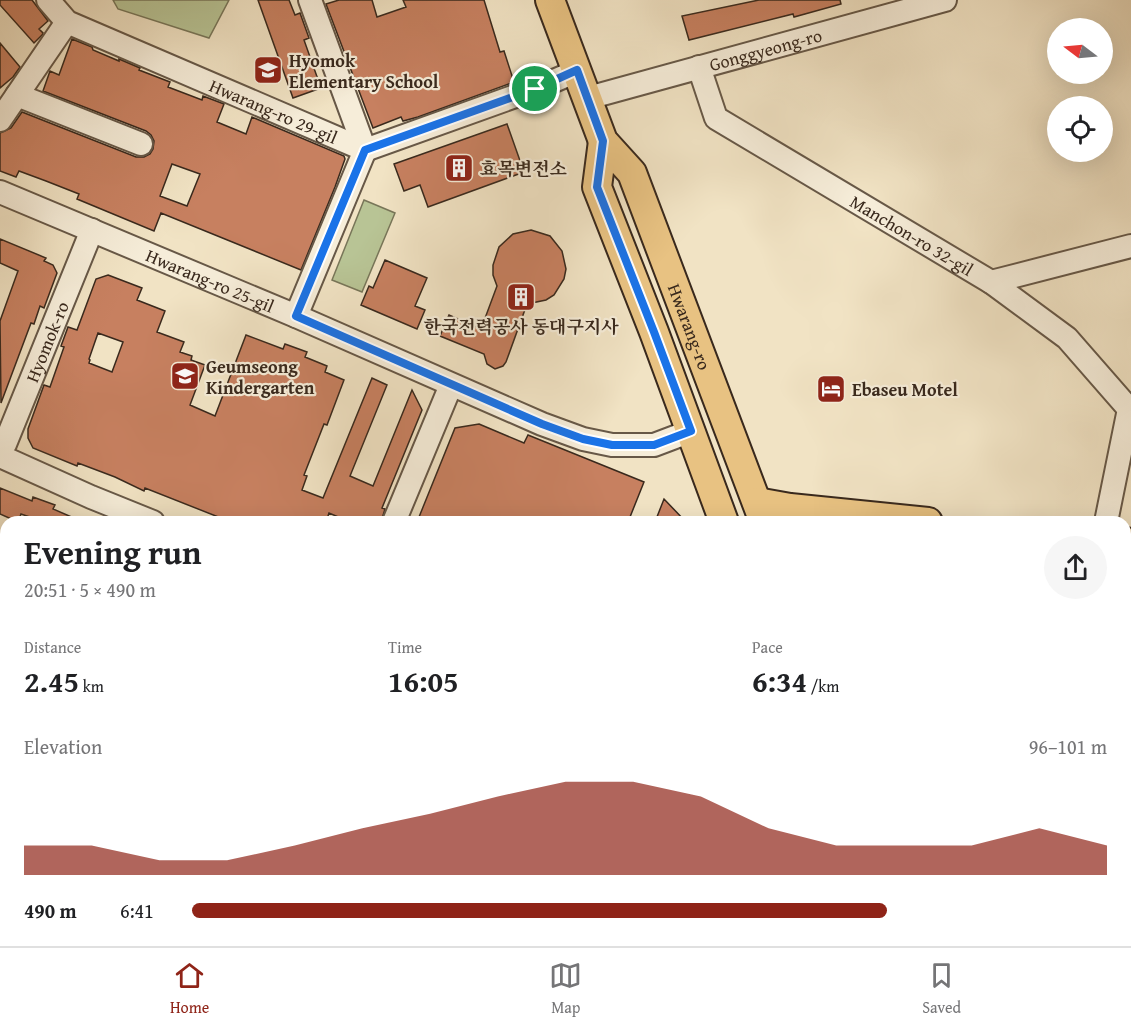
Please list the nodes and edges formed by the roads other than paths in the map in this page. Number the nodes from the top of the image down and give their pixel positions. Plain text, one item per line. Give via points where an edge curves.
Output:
1 (48, 0) edge
2 (310, 0) edge
3 (550, 0) edge
4 (945, 0) edge
5 (67, 22) junction
6 (699, 67) junction
7 (577, 70) junction
8 (17, 95) junction
9 (588, 99) junction
10 (0, 120) edge
11 (603, 141) junction
12 (141, 144) dead end
13 (365, 150) junction
14 (0, 192) edge
15 (92, 230) junction
16 (1131, 246) edge
17 (991, 282) junction
18 (296, 316) junction
19 (451, 385) junction
20 (1130, 409) edge
21 (691, 431) junction
22 (0, 452) edge
23 (0, 456) edge
24 (760, 512) edge
25 (138, 516) edge
26 (396, 516) edge
27 (722, 516) edge
28 (869, 516) edge
29 (1107, 516) edge

1 - 5 street, Hwarang-ro 29-gil
2 - 13 street
3 - 7 main road, Hwarang-ro
4 - 6 street, Gonggyeong-ro
5 - 8 street
5 - 13 street, Hwarang-ro 29-gil
6 - 9 street, Gonggyeong-ro
6 - 17 street, Manchon-ro 32-gil via 716,118
7 - 9 main road, Hwarang-ro
7 - 13 street
8 - 10 street
8 - 12 street
9 - 11 main road, Hwarang-ro
11 - 21 main road, Hwarang-ro via 597,187
11 - 24 main road, Hwarang-ro via 632,173
13 - 18 street
14 - 15 street, Hwarang-ro 25-gil
15 - 18 street, Hwarang-ro 25-gil
15 - 22 street, Hyomok-ro
16 - 17 street
17 - 20 street, Manchon-ro 32-gil via 1067,338
18 - 19 street, Hwarang-ro 25-gil
19 - 21 street, Hwarang-ro 25-gil via 542,424 612,445 654,445
19 - 26 street
20 - 29 street, Manchon-ro 32-gil
21 - 27 main road, Hwarang-ro
23 - 25 street
24 - 28 main road via 790,508

